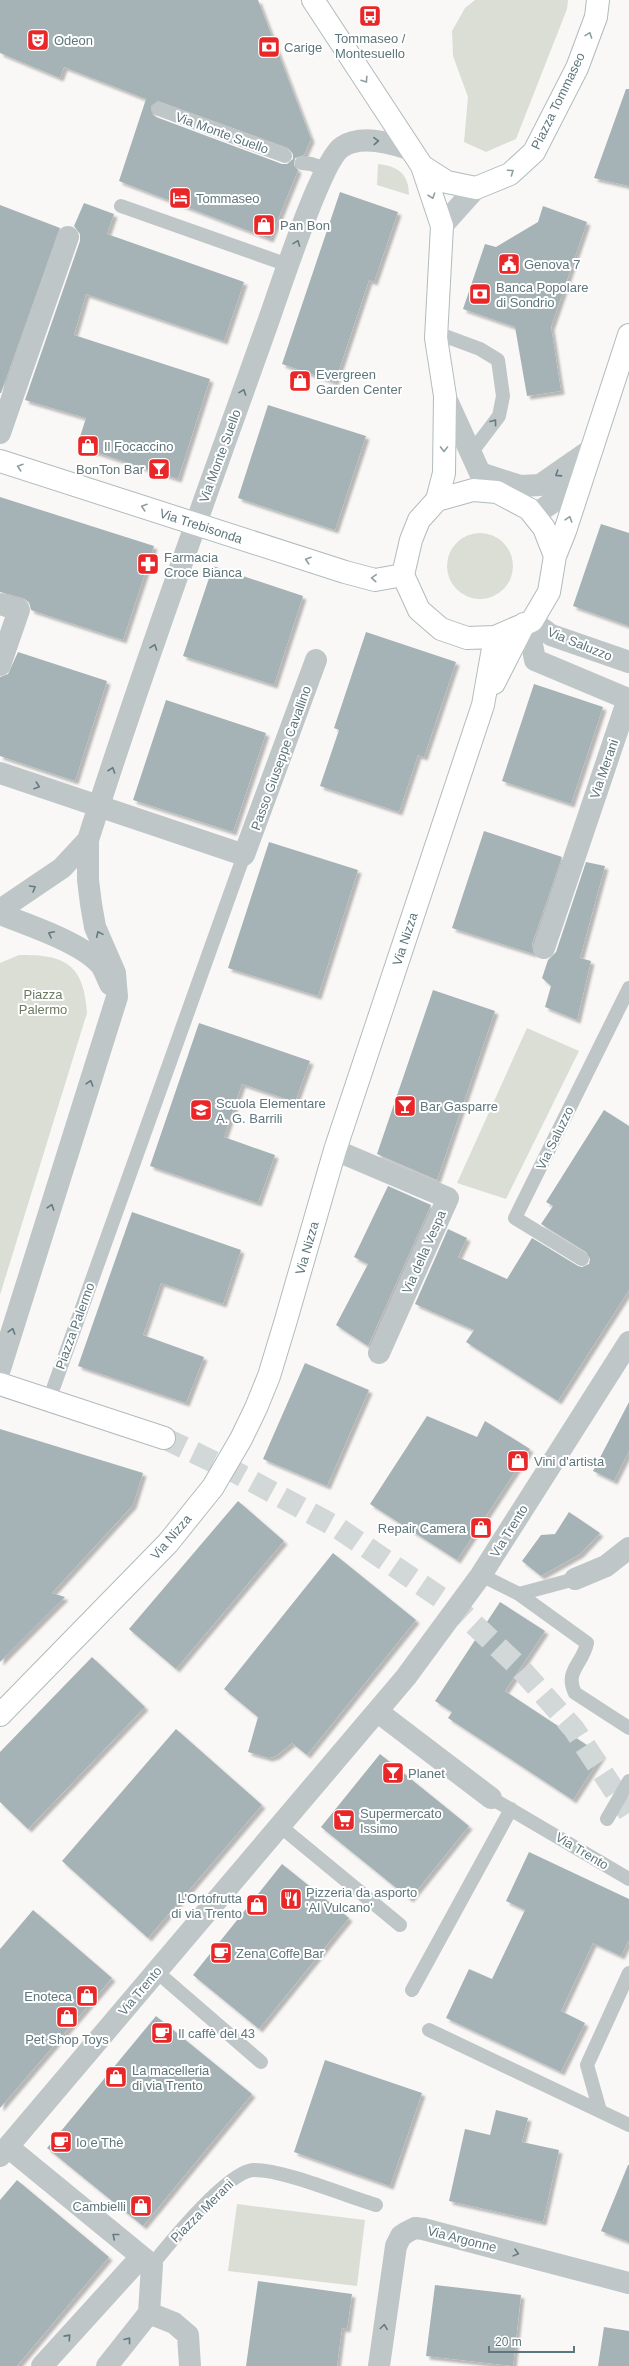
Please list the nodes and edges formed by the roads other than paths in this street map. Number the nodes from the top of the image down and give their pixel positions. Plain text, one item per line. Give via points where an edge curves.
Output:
1 (313, 0) edge
2 (598, 0) edge
3 (159, 110) dead end
4 (285, 156) dead end
5 (416, 157) junction
6 (302, 163) dead end
7 (326, 169) junction
8 (476, 188) junction
9 (121, 206) dead end
10 (442, 226) junction
11 (68, 237) dead end
12 (288, 265) junction
13 (437, 333) junction
14 (629, 335) edge
15 (445, 396) junction
16 (0, 433) edge
17 (589, 451) junction
18 (471, 453) junction
19 (0, 461) edge
20 (480, 473) junction
21 (581, 479) junction
22 (497, 492) junction
23 (437, 500) junction
24 (529, 509) junction
25 (195, 524) junction
26 (555, 556) junction
27 (403, 574) junction
28 (0, 604) edge
29 (528, 623) junction
30 (496, 637) junction
31 (316, 660) dead end
32 (629, 662) edge
33 (0, 665) edge
34 (483, 705) junction
35 (0, 773) edge
36 (99, 806) junction
37 (88, 840) junction
38 (244, 855) junction
39 (0, 910) edge
40 (0, 914) edge
41 (544, 948) dead end
42 (629, 988) edge
43 (117, 997) junction
44 (335, 1150) junction
45 (582, 1259) dead end
46 (629, 1342) edge
47 (379, 1353) dead end
48 (0, 1369) edge
49 (0, 1384) edge
50 (49, 1400) junction
51 (164, 1438) tunnel mouth
52 (629, 1548) edge
53 (481, 1574) junction
54 (575, 1579) joint
55 (519, 1594) junction
56 (378, 1712) junction
57 (0, 1715) edge
58 (629, 1728) edge
59 (629, 1781) edge
60 (491, 1798) joint
61 (511, 1809) junction
62 (607, 1819) dead end
63 (280, 1826) junction
64 (629, 1879) edge
65 (400, 1925) dead end
66 (157, 1972) junction
67 (629, 1973) edge
68 (412, 1990) dead end
69 (429, 2030) dead end
70 (261, 2062) dead end
71 (600, 2111) junction
72 (629, 2125) edge
73 (4, 2151) edge
74 (376, 2205) dead end
75 (146, 2261) junction
76 (629, 2283) edge
77 (149, 2313) junction
78 (42, 2366) edge
79 (107, 2366) edge
80 (190, 2366) edge
81 (379, 2366) edge

1 -> 5 street
8 -> 2 street, Piazza Tommaseo via 510,174 534,152 577,68 596,17
3 - 4 lane, Via Monte Suello
7 -> 5 street, Via Monte Suello via 342,147 359,142 383,140
5 - 8 street via 447,182
5 -> 10 street
6 - 7 lane
12 -> 7 street, Via Monte Suello
8 - 10 street
9 - 12 lane
10 - 13 street
11 - 16 street
25 -> 12 street, Via Monte Suello
13 - 15 street
18 -> 13 lane via 499,416 503,396 498,360 480,349
14 - 17 street, Via Nizza
15 - 18 street
15 -> 23 street via 444,473
17 -> 20 street via 540,485 520,486
17 - 21 street, Via Nizza
18 - 20 street
25 -> 19 street, Via Trebisonda
20 - 22 street
21 - 24 street via 540,511
26 -> 21 street, Via Nizza
22 - 23 street via 473,490
22 - 24 street
23 - 27 street via 419,520
24 - 26 street via 544,528
27 -> 25 street, Via Trebisonda via 375,580
36 -> 25 street, Via Monte Suello
26 - 29 street, Via Nizza via 549,592
27 - 30 street via 419,610 441,628 467,638
28 - 33 street via 19,610
29 - 30 street
29 - 32 street, Via Saluzzo via 551,635
29 - 34 street, Via Nizza
29 - 41 street, Via Merani via 535,660 628,699
30 - 34 street, Via Nizza
31 - 38 street, Passo Giuseppe Cavallino
34 - 44 street, Via Nizza
35 -> 36 street
36 - 37 street
36 - 38 street
39 -> 37 street via 62,868
43 -> 37 street via 115,973 95,927 88,880
38 - 50 lane, Piazza Palermo
43 -> 40 street via 100,964 89,956 42,930
42 - 45 lane, Via Saluzzo via 515,1218
48 -> 43 street
44 - 47 street, Via della Vespa via 448,1198
44 - 57 street, Via Nizza via 269,1376 241,1439 213,1487 168,1543
46 - 53 street, Via Trento
49 - 50 street
50 - 51 street
52 - 54 street via 606,1566
53 - 55 lane
53 - 56 street, Via Trento
54 - 55 lane
55 - 58 lane via 587,1643 585,1654 571,1674 570,1684 575,1693
56 - 60 street, Via Trento
56 - 63 street, Via Trento
59 - 62 lane
60 - 61 lane, Via Trento
61 - 64 lane, Via Trento
61 - 68 lane
63 - 65 lane
63 - 66 street, Via Trento
66 - 70 lane
66 - 73 street, Via Trento
67 - 71 lane via 587,2065
69 - 71 lane
71 - 72 lane
75 -> 73 street
74 - 75 lane, Piazza Merani via 281,2174 252,2170 238,2175
75 - 77 street
78 -> 75 street, Piazza Merani
81 -> 76 street, Via Argonne via 396,2246 400,2236 415,2228
79 -> 77 street
77 - 80 street via 174,2323 188,2334

